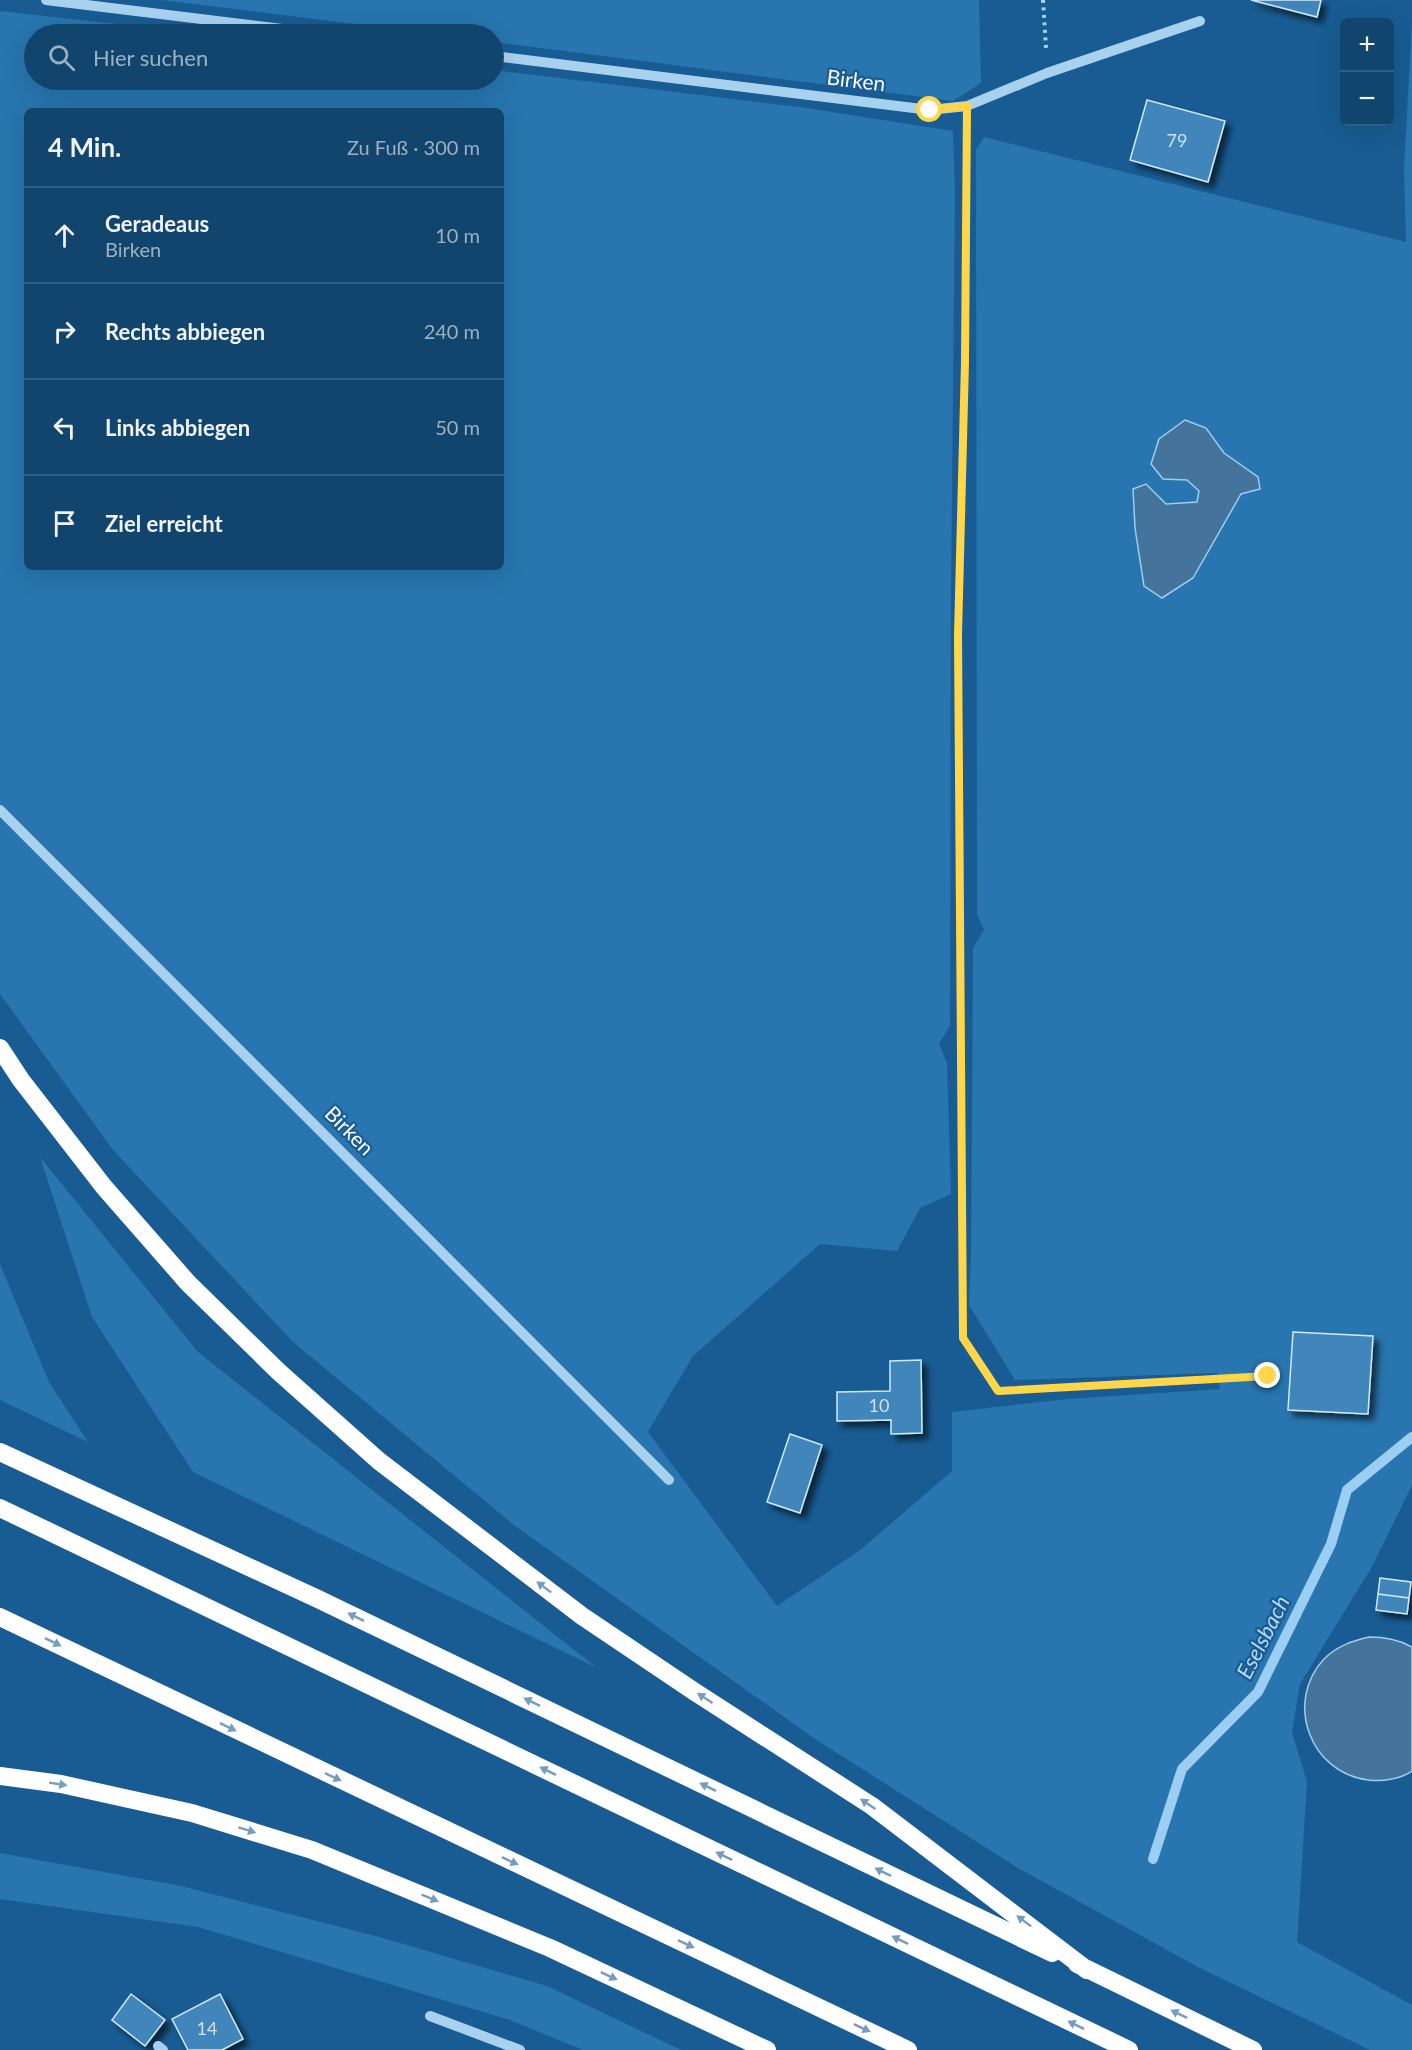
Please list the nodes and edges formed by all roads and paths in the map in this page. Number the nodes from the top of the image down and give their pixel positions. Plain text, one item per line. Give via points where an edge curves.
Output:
1 (46, 0) edge
2 (1043, 0) edge
3 (1200, 21) dead end
4 (242, 24) edge
5 (504, 57) edge
6 (1047, 73) junction
7 (967, 106) junction
8 (0, 810) edge
9 (0, 1048) edge
10 (1268, 1376) dead end
11 (0, 1452) edge
12 (669, 1480) dead end
13 (0, 1508) edge
14 (0, 1617) edge
15 (0, 1776) edge
16 (1088, 1970) junction
17 (430, 2016) dead end
18 (520, 2050) edge
19 (766, 2050) edge
20 (908, 2050) edge
21 (1128, 2050) edge
22 (1253, 2050) edge

1 - 4 street
2 - 6 path
3 - 6 street, Birken
5 - 7 street, Birken via 930,110
6 - 7 street, Birken
7 - 10 path via 958,635 963,1338 998,1391
8 - 12 street, Birken
16 -> 9 highway via 872,1806 582,1616 379,1461 279,1372 188,1283 104,1187
16 -> 11 highway via 318,1599
21 -> 13 highway
14 -> 20 highway
15 -> 19 highway via 62,1784 192,1813 312,1850 550,1948
22 -> 16 highway
17 - 18 street

